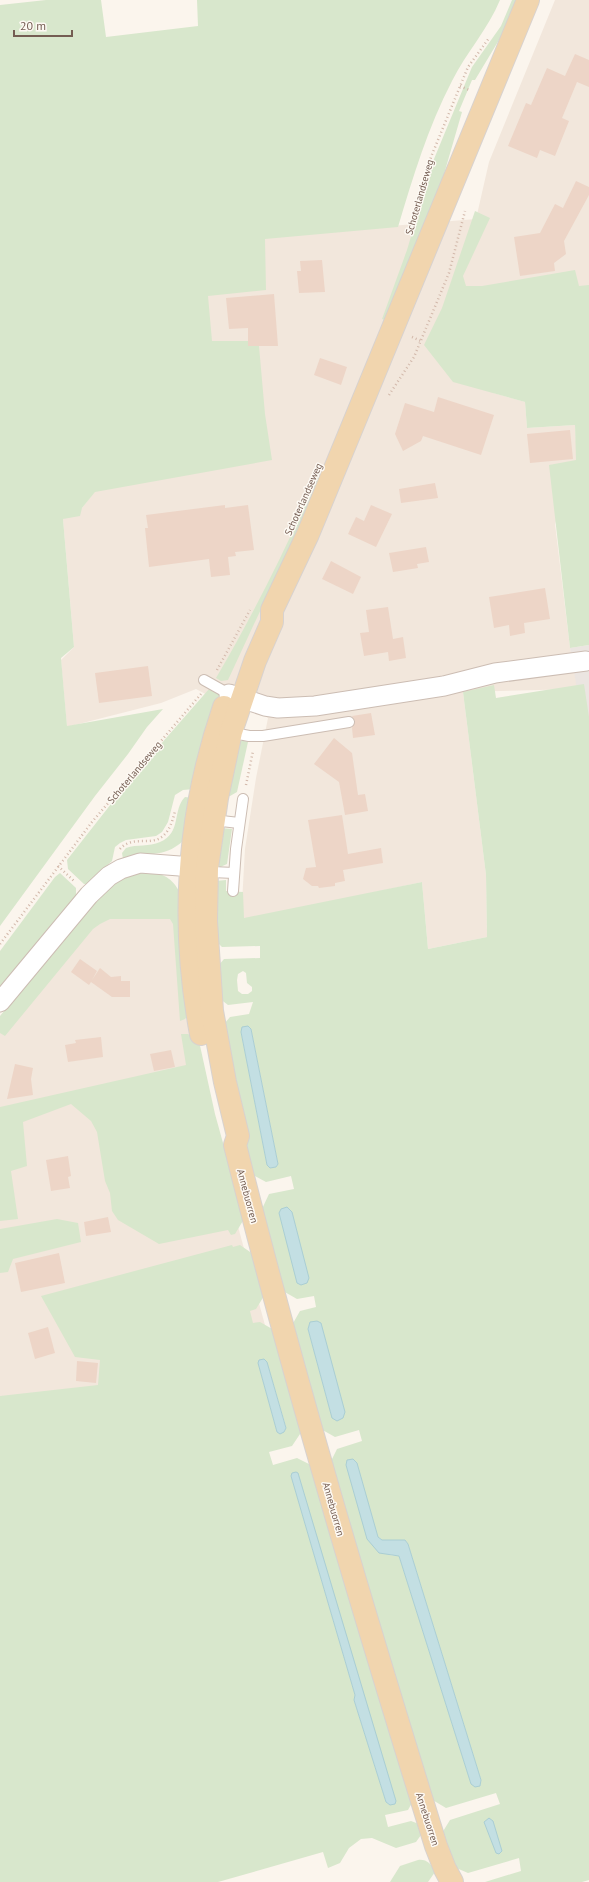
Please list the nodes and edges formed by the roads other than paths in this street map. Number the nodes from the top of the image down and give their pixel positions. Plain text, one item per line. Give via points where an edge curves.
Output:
1 (528, 0) edge
2 (587, 661) edge
3 (207, 681) road end
4 (235, 697) junction
5 (349, 722) dead end
6 (224, 730) junction
7 (243, 799) road end
8 (213, 820) junction
9 (240, 823) junction
10 (199, 867) junction
11 (234, 873) junction
12 (233, 891) dead end
13 (0, 1002) edge
14 (447, 1878) edge

1 - 4 main road, Schoterlandseweg via 308,534 262,608 272,622
2 - 4 street via 495,673 444,686 316,706 271,707
3 - 4 lane
4 - 6 main road, Schoterlandseweg
5 - 6 lane via 256,736
6 - 8 main road, Schoterlandseweg
6 - 10 main road, Schoterlandseweg via 200,795
7 - 9 lane
8 - 9 lane
8 - 10 main road, Schoterlandseweg
9 - 11 lane
10 - 11 lane via 212,872
10 - 13 street via 140,863 108,876 89,895
10 - 14 main road, Annebuorren via 206,921 212,1011 238,1136 235,1145 291,1359 345,1548
11 - 12 lane

